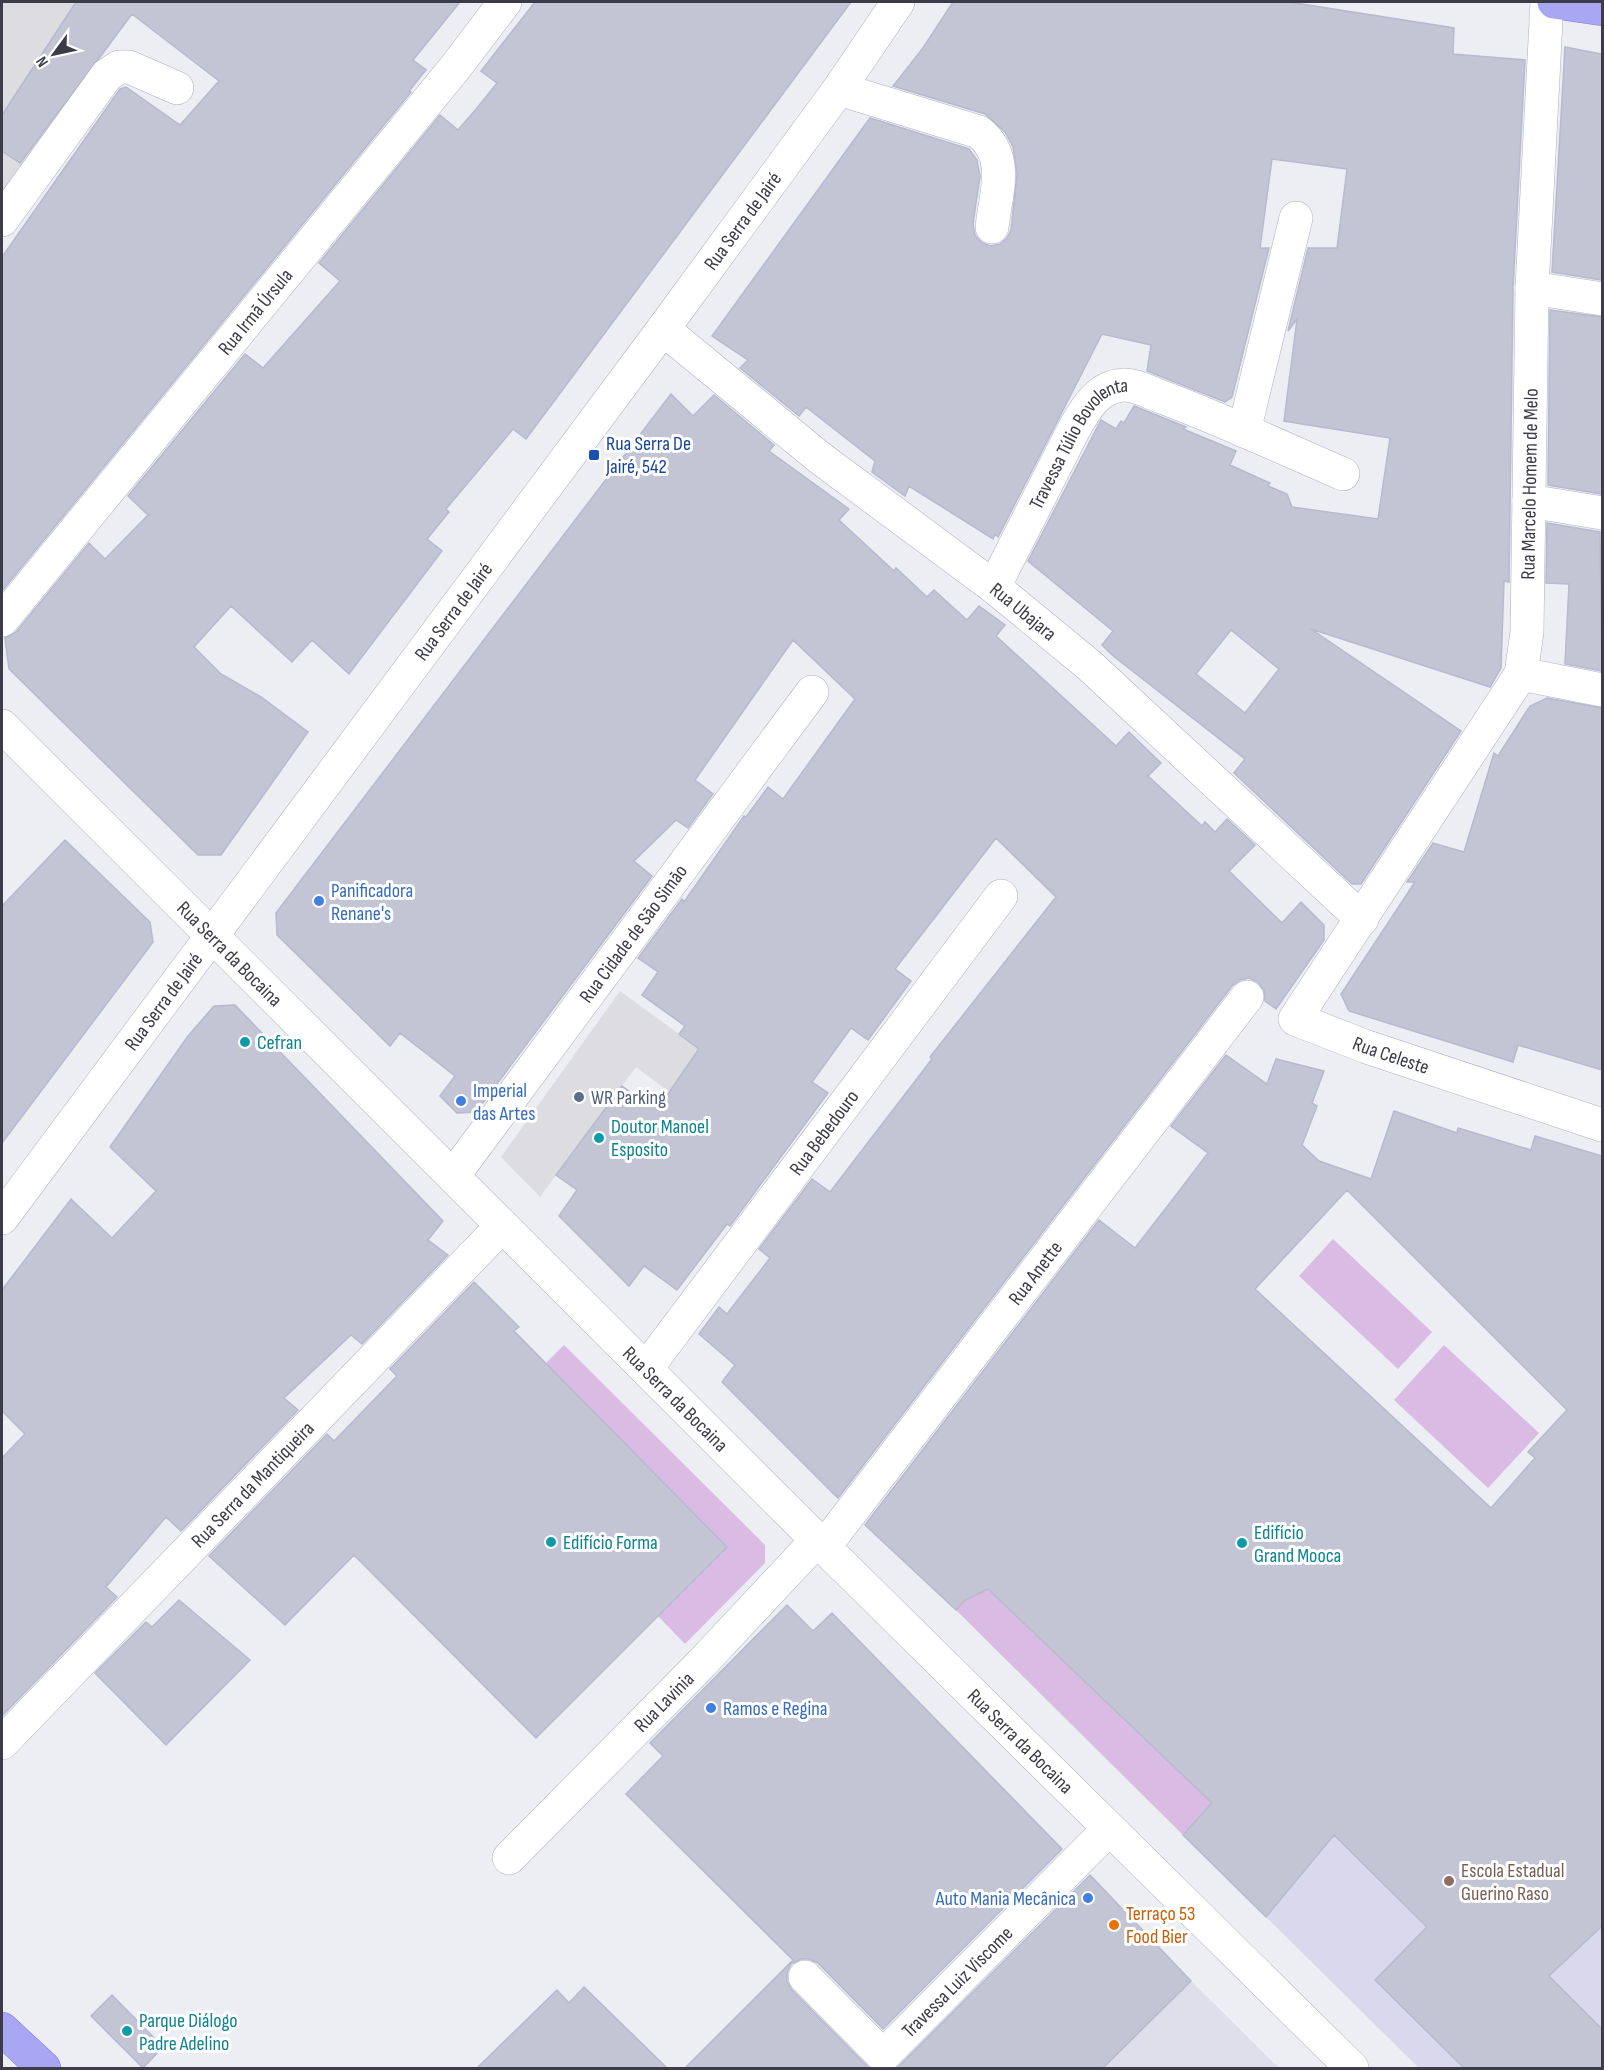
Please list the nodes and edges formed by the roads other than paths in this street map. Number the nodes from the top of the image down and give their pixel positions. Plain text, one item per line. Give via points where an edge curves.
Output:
1 (505, 2) edge
2 (898, 2) edge
3 (1547, 2) edge
4 (1554, 2) edge
5 (1602, 9) edge
6 (177, 88) dead end
7 (839, 89) junction
8 (1296, 218) dead end
9 (2, 220) edge
10 (992, 227) dead end
11 (1532, 288) junction
12 (1602, 299) edge
13 (663, 329) junction
14 (1244, 431) junction
15 (1343, 474) dead end
16 (1529, 501) junction
17 (1602, 513) edge
18 (994, 587) junction
19 (2, 620) edge
20 (1521, 674) junction
21 (1602, 690) edge
22 (812, 692) dead end
23 (2, 726) edge
24 (1001, 896) dead end
25 (1362, 919) junction
26 (212, 936) junction
27 (1247, 997) dead end
28 (1602, 1125) edge
29 (453, 1176) junction
30 (2, 1218) edge
31 (502, 1226) junction
32 (646, 1369) junction
33 (820, 1544) junction
34 (2, 1743) edge
35 (1109, 1829) junction
36 (508, 1858) dead end
37 (805, 1977) dead end
38 (2, 2029) edge
39 (44, 2068) edge
40 (1352, 2068) edge

1 - 19 street, Rua Irmã Úrsula
2 - 7 street, Rua Serra de Jairé
3 - 11 street, Rua Marcelo Homem de Melo
4 - 5 main road
6 - 9 street via 129,67 119,67 107,75
7 - 10 street via 979,132 988,140 999,164
7 - 13 street, Rua Serra de Jairé
8 - 14 street
11 - 12 street
11 - 16 street, Rua Marcelo Homem de Melo
13 - 18 street, Rua Ubajara via 820,458
13 - 26 street, Rua Serra de Jairé
14 - 15 street, Travessa Túlio Bovolenta
14 - 18 street, Travessa Túlio Bovolenta via 1124,385 1099,393 1074,429
16 - 17 street
16 - 20 street, Rua Marcelo Homem de Melo via 1527,632
18 - 25 street, Rua Ubajara via 1089,665
20 - 21 street
20 - 25 street, Rua Marcelo Homem de Melo
22 - 29 street, Rua Cidade de São Simão
23 - 26 street, Rua Serra da Bocaina
24 - 32 street, Rua Bebedouro
25 - 28 street, Rua Celeste via 1295,1019
26 - 29 street, Rua Serra da Bocaina
26 - 30 street, Rua Serra de Jairé
27 - 33 street, Rua Anette
29 - 31 street, Rua Serra da Bocaina
31 - 32 street, Rua Serra da Bocaina
31 - 34 street, Rua Serra da Mantiqueira
32 - 33 street, Rua Serra da Bocaina
33 - 35 street, Rua Serra da Bocaina
33 - 36 street, Rua Lavinia
35 - 37 street, Travessa Luiz Viscome via 883,2056
35 - 40 street, Rua Serra da Bocaina
38 - 39 main road

